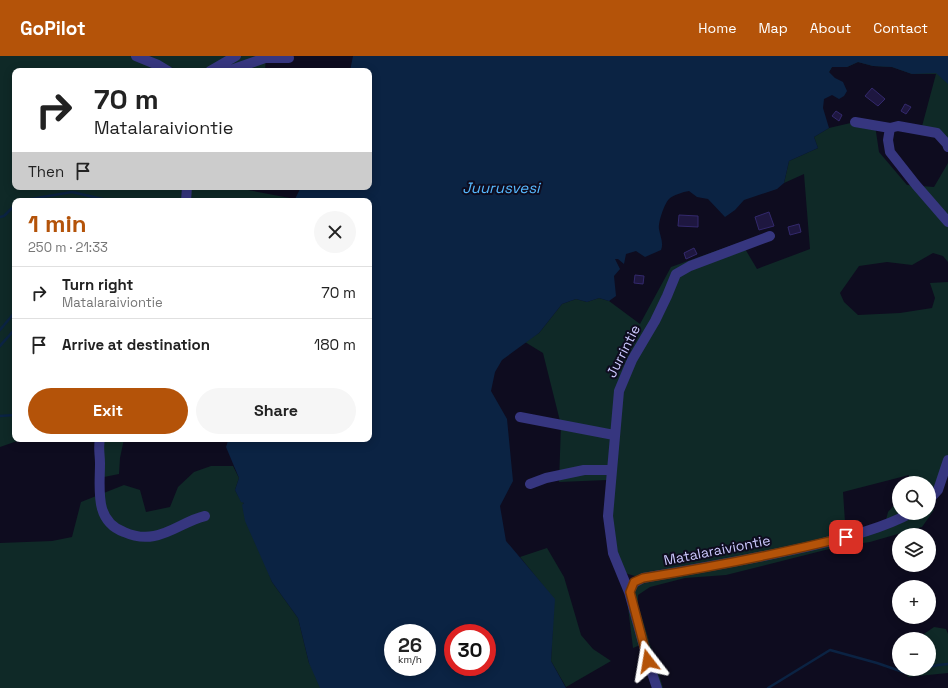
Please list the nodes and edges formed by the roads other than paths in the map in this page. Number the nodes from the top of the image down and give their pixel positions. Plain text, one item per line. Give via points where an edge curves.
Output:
1 (136, 56) edge
2 (236, 56) edge
3 (289, 58) dead end
4 (163, 68) edge
5 (215, 68) edge
6 (237, 68) edge
7 (855, 122) dead end
8 (890, 128) junction
9 (948, 147) edge
10 (948, 222) edge
11 (770, 236) dead end
12 (520, 417) dead end
13 (614, 435) junction
14 (99, 442) edge
15 (948, 460) edge
16 (612, 470) junction
17 (530, 484) dead end
18 (936, 492) edge
19 (205, 516) dead end
20 (899, 520) edge
21 (630, 592) junction
22 (657, 688) edge

1 - 4 street
2 - 5 street
3 - 6 street via 265,58
7 - 8 street
8 - 9 street via 898,126 937,133
8 - 10 street via 890,152
11 - 13 street, Jurrintie via 690,266 676,274 655,321 632,360 618,391
12 - 13 street
13 - 16 street, Jurrintie
14 - 19 street via 99,496 107,520 116,530 134,536 154,536 177,528 194,518
15 - 18 street
16 - 17 street via 584,470
16 - 21 street, Jurrintie via 608,516 613,553
20 - 21 street, Matalaraiviontie via 798,549 643,578 634,582
21 - 22 street

